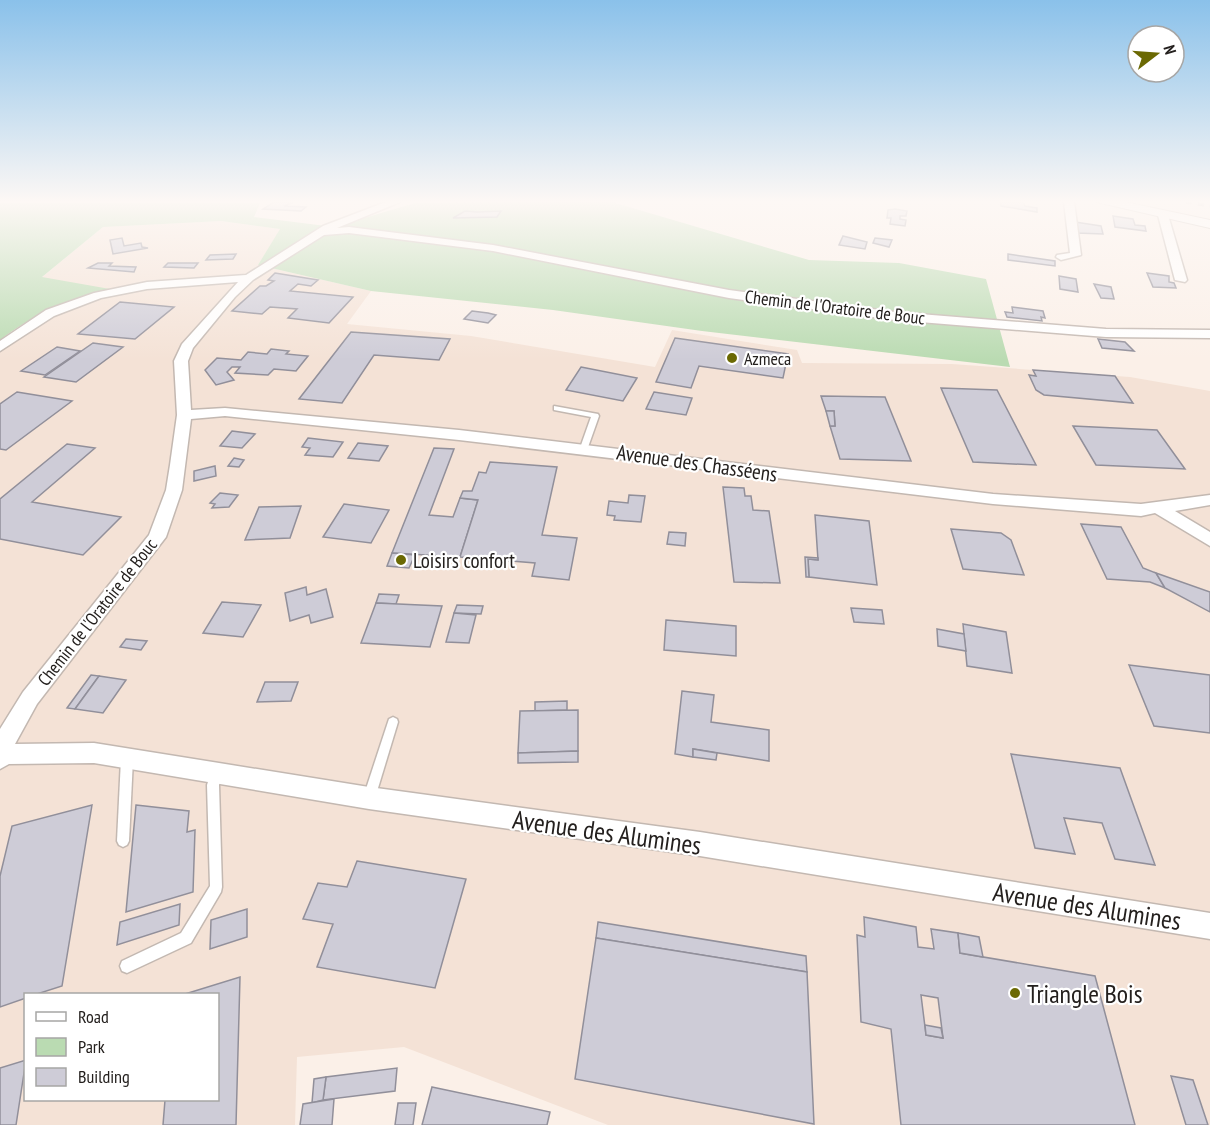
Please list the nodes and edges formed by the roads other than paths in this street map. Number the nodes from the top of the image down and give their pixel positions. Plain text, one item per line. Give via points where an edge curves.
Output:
1 (286, 254) edge
2 (526, 254) edge
3 (1076, 254) edge
4 (1175, 254) edge
5 (1061, 257) dead end
6 (249, 278) junction
7 (1182, 280) dead end
8 (186, 282) junction
9 (231, 295) junction
10 (1210, 334) edge
11 (0, 347) edge
12 (557, 408) dead end
13 (184, 415) junction
14 (584, 448) junction
15 (1210, 500) edge
16 (1159, 508) junction
17 (1210, 540) edge
18 (393, 722) dead end
19 (2, 757) edge
20 (127, 759) junction
21 (216, 773) junction
22 (369, 798) junction
23 (123, 841) dead end
24 (1210, 926) edge
25 (127, 966) dead end

1 - 6 street, Chemin de l'Oratoire de Bouc
2 - 10 street, Chemin de l'Oratoire de Bouc via 729,294 885,314 1106,333
3 - 5 street
4 - 7 street
6 - 8 street
6 - 9 street, Chemin de l'Oratoire de Bouc
8 - 9 street
8 - 11 street via 140,286 80,300 48,314
9 - 13 street, Chemin de l'Oratoire de Bouc via 187,347 181,361
12 - 14 lane via 595,416
13 - 14 street, Avenue des Chasséens via 225,412 274,416
13 - 19 street, Chemin de l'Oratoire de Bouc via 174,490 157,537 20,712 5,741
14 - 16 street, Avenue des Chasséens via 944,494 1071,506
15 - 16 street, Avenue des Chasséens
16 - 17 street
18 - 22 lane
19 - 20 street, Avenue des Alumines via 94,753
20 - 21 street, Avenue des Alumines
20 - 23 lane
21 - 22 street, Avenue des Alumines
21 - 25 lane via 216,887 186,938
22 - 24 street, Avenue des Alumines via 700,844

